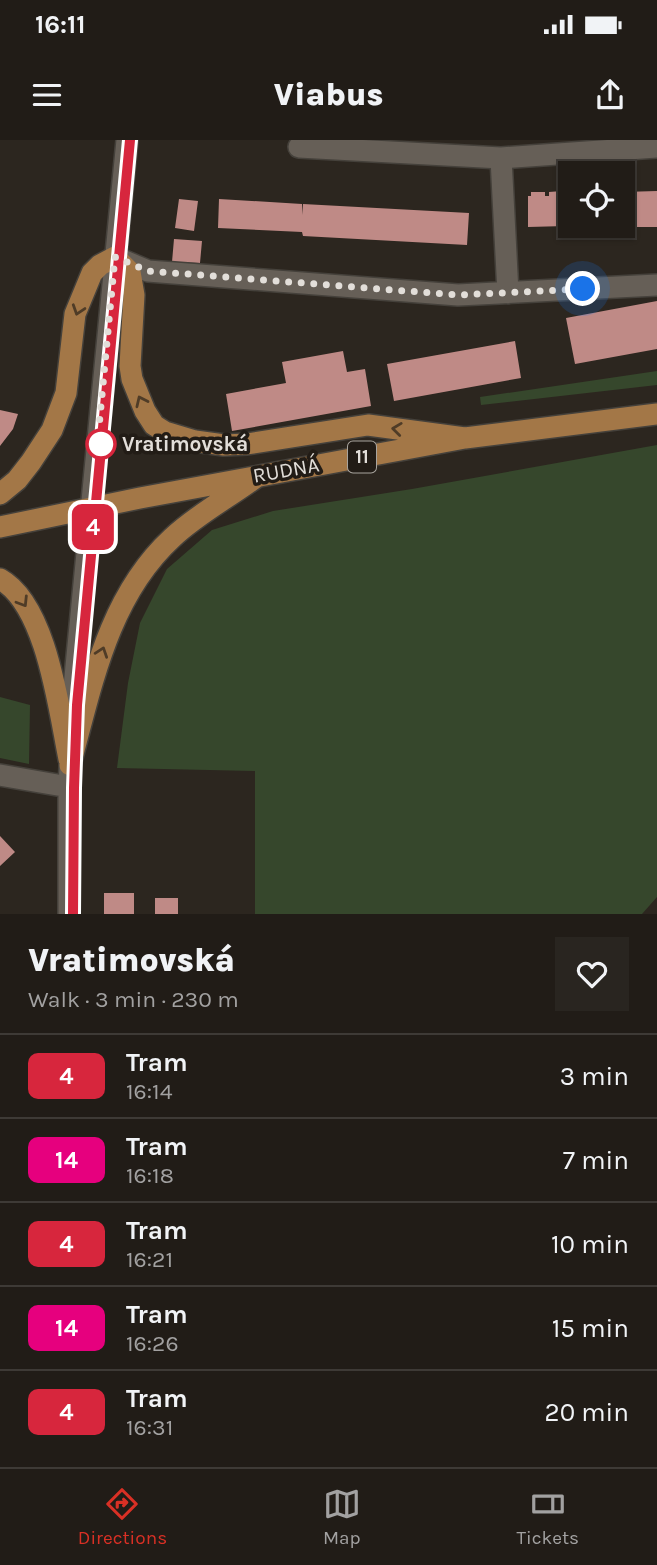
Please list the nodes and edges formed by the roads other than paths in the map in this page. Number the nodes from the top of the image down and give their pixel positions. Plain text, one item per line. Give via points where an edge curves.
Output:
1 (127, 140) edge
2 (657, 146) edge
3 (299, 147) dead end
4 (501, 158) junction
5 (115, 257) junction
6 (657, 285) edge
7 (508, 293) junction
8 (657, 414) edge
9 (465, 438) junction
10 (260, 475) junction
11 (0, 494) edge
12 (91, 507) junction
13 (0, 527) edge
14 (0, 579) edge
15 (70, 765) junction
16 (0, 775) edge
17 (69, 787) junction
18 (69, 914) edge

1 - 5 street
2 - 4 street
3 - 4 street
4 - 7 street
5 - 7 street via 148,271 458,295
9 -> 5 main road via 368,425 224,445 165,432 145,411 132,379 134,295 130,272
5 -> 11 main road via 92,273 75,314 66,393 52,430 17,480
5 - 12 street
6 - 7 street
8 - 9 main road, RUDNÁ / 11
9 - 10 main road, RUDNÁ / 11
10 - 12 main road, RUDNÁ / 11
15 -> 10 main road via 103,648 144,570 188,524
12 - 13 main road, RUDNÁ / 11
12 - 15 street
14 -> 15 main road via 12,586 38,631
15 - 17 street
16 - 17 street
17 - 18 street

